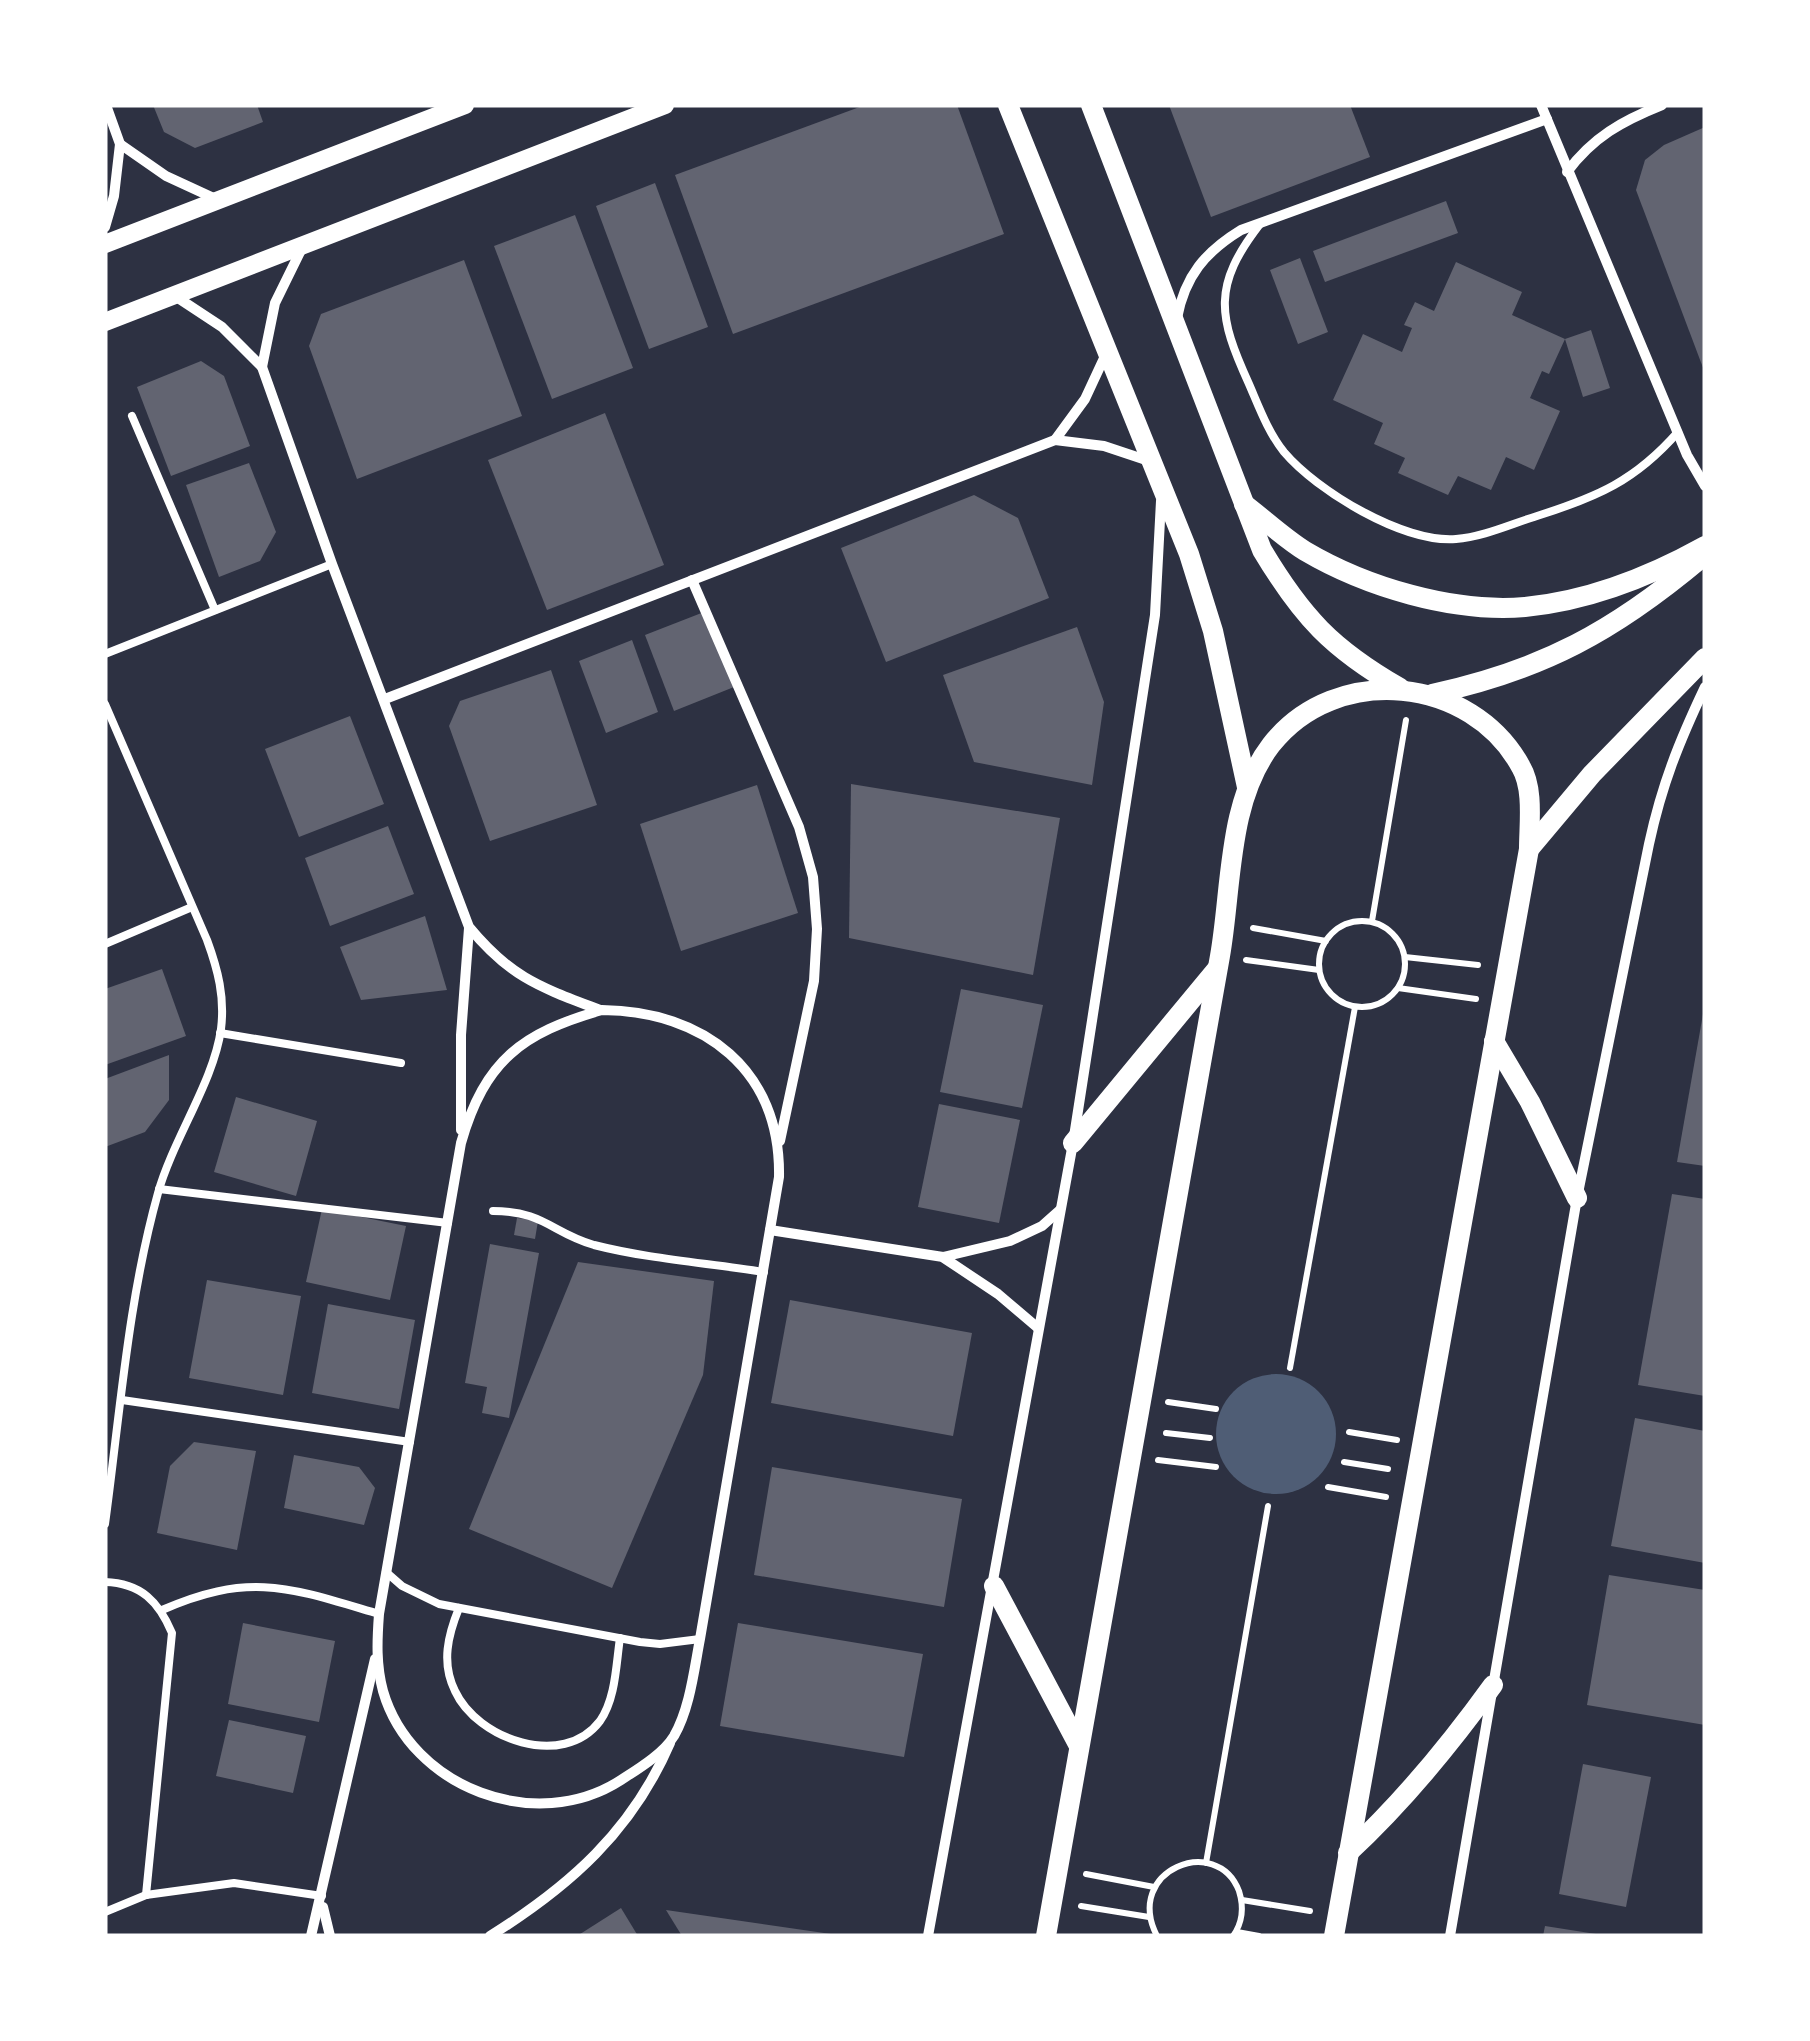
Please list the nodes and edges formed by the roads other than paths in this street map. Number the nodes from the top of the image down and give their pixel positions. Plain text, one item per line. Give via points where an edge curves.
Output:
1 (106, 105) edge
2 (465, 105) edge
3 (665, 105) edge
4 (1008, 105) edge
5 (1091, 105) edge
6 (1540, 105) edge
7 (1662, 105) edge
8 (1546, 119) junction
9 (120, 144) junction
10 (1567, 172) junction
11 (218, 200) junction
12 (1264, 220) junction
13 (105, 227) edge
14 (105, 244) edge
15 (303, 246) junction
16 (174, 296) junction
17 (105, 322) edge
18 (1176, 322) junction
19 (1106, 354) junction
20 (262, 367) junction
21 (132, 416) dead end
22 (1678, 432) junction
23 (1055, 440) junction
24 (1157, 471) junction
25 (1705, 486) edge
26 (1241, 502) junction
27 (1705, 546) edge
28 (1705, 555) edge
29 (332, 564) junction
30 (692, 580) junction
31 (215, 610) junction
32 (105, 654) edge
33 (1705, 658) edge
34 (1705, 687) edge
35 (1415, 691) junction
36 (385, 699) junction
37 (105, 704) edge
38 (1247, 787) junction
39 (1529, 849) junction
40 (192, 907) junction
41 (470, 926) junction
42 (105, 944) edge
43 (1219, 962) junction
44 (602, 1010) junction
45 (220, 1033) junction
46 (1494, 1041) junction
47 (401, 1063) dead end
48 (780, 1142) junction
49 (461, 1143) junction
50 (1073, 1143) junction
51 (159, 1189) junction
52 (1578, 1198) junction
53 (1060, 1210) junction
54 (493, 1211) dead end
55 (448, 1222) junction
56 (770, 1230) junction
57 (943, 1257) junction
58 (764, 1272) junction
59 (1038, 1328) junction
60 (122, 1400) junction
61 (410, 1442) junction
62 (106, 1509) edge
63 (105, 1524) edge
64 (386, 1572) junction
65 (105, 1582) edge
66 (994, 1586) junction
67 (459, 1608) junction
68 (162, 1610) junction
69 (379, 1614) junction
70 (620, 1638) junction
71 (700, 1639) junction
72 (376, 1654) junction
73 (1492, 1685) junction
74 (673, 1737) junction
75 (1079, 1746) junction
76 (1348, 1853) junction
77 (146, 1895) junction
78 (322, 1896) junction
79 (105, 1912) edge
80 (1336, 1926) edge
81 (311, 1936) edge
82 (330, 1936) edge
83 (490, 1936) edge
84 (928, 1936) edge
85 (1046, 1936) edge
86 (1450, 1936) edge

1 - 9 street
2 - 11 street
3 - 15 street
4 - 19 main road
5 - 18 main road
6 - 8 street
7 - 10 street via 1596,138
8 - 10 street
8 - 12 street
9 - 11 street
9 - 13 street
10 - 22 street
11 - 14 street
12 - 18 street via 1216,245 1195,267
12 - 22 lane via 1230,270 1224,322 1281,448 1331,494 1422,535 1456,539 1594,498 1640,470
15 - 16 street
15 - 20 street via 275,303
16 - 17 street
16 - 20 street via 222,327
18 - 26 main road
19 - 23 street via 1085,400
19 - 24 main road
20 - 29 street
21 - 31 lane
22 - 25 street
23 - 24 street via 1104,446
23 - 30 street
24 - 38 main road via 1213,631
24 - 50 street via 1161,548 1155,615
26 - 27 main road via 1304,550 1373,584 1447,603 1524,607 1596,592
26 - 35 main road via 1288,594 1320,632 1359,664
28 - 35 main road via 1584,642 1511,674
29 - 31 lane
29 - 36 street
30 - 36 street
30 - 48 street via 799,826 812,877 814,981
31 - 32 lane
33 - 39 main road
34 - 52 street via 1661,792
35 - 38 main road via 1354,692 1308,711 1272,744
35 - 39 main road via 1470,711 1501,736 1524,770
36 - 41 street
37 - 40 lane
38 - 43 main road
39 - 46 main road
40 - 42 lane
40 - 45 lane via 218,970
41 - 44 street via 524,979
41 - 49 street
43 - 50 main road
43 - 75 main road
44 - 48 street via 677,1020 713,1039 743,1067
44 - 49 street via 553,1024 515,1049 485,1083
45 - 47 lane
45 - 51 lane
46 - 52 main road
46 - 76 main road
48 - 56 street
49 - 55 street
50 - 53 street
51 - 55 lane
51 - 60 lane
52 - 73 street
53 - 57 street via 1010,1241
53 - 59 street
54 - 58 lane via 540,1217 607,1248
55 - 61 street
56 - 57 street
56 - 58 street
57 - 59 street
58 - 71 street
59 - 66 street
60 - 61 lane
60 - 62 lane
61 - 64 street
62 - 63 lane
64 - 67 lane via 420,1596
64 - 69 street
65 - 68 lane via 145,1592
66 - 75 main road
66 - 84 street
67 - 70 lane
67 - 70 lane via 448,1635 454,1690 492,1732 519,1742 567,1742 599,1721
68 - 69 lane via 245,1585 288,1587
68 - 77 lane via 172,1633 172,1658
69 - 72 street
70 - 71 lane via 660,1644
71 - 74 street
72 - 74 street via 400,1729 457,1783 493,1798 572,1801 610,1787
72 - 78 street
73 - 76 main road via 1428,1772
73 - 86 street
74 - 83 street via 653,1782 614,1838
75 - 85 main road
76 - 80 main road
77 - 78 lane via 234,1883
77 - 79 lane
78 - 81 street
78 - 82 street

